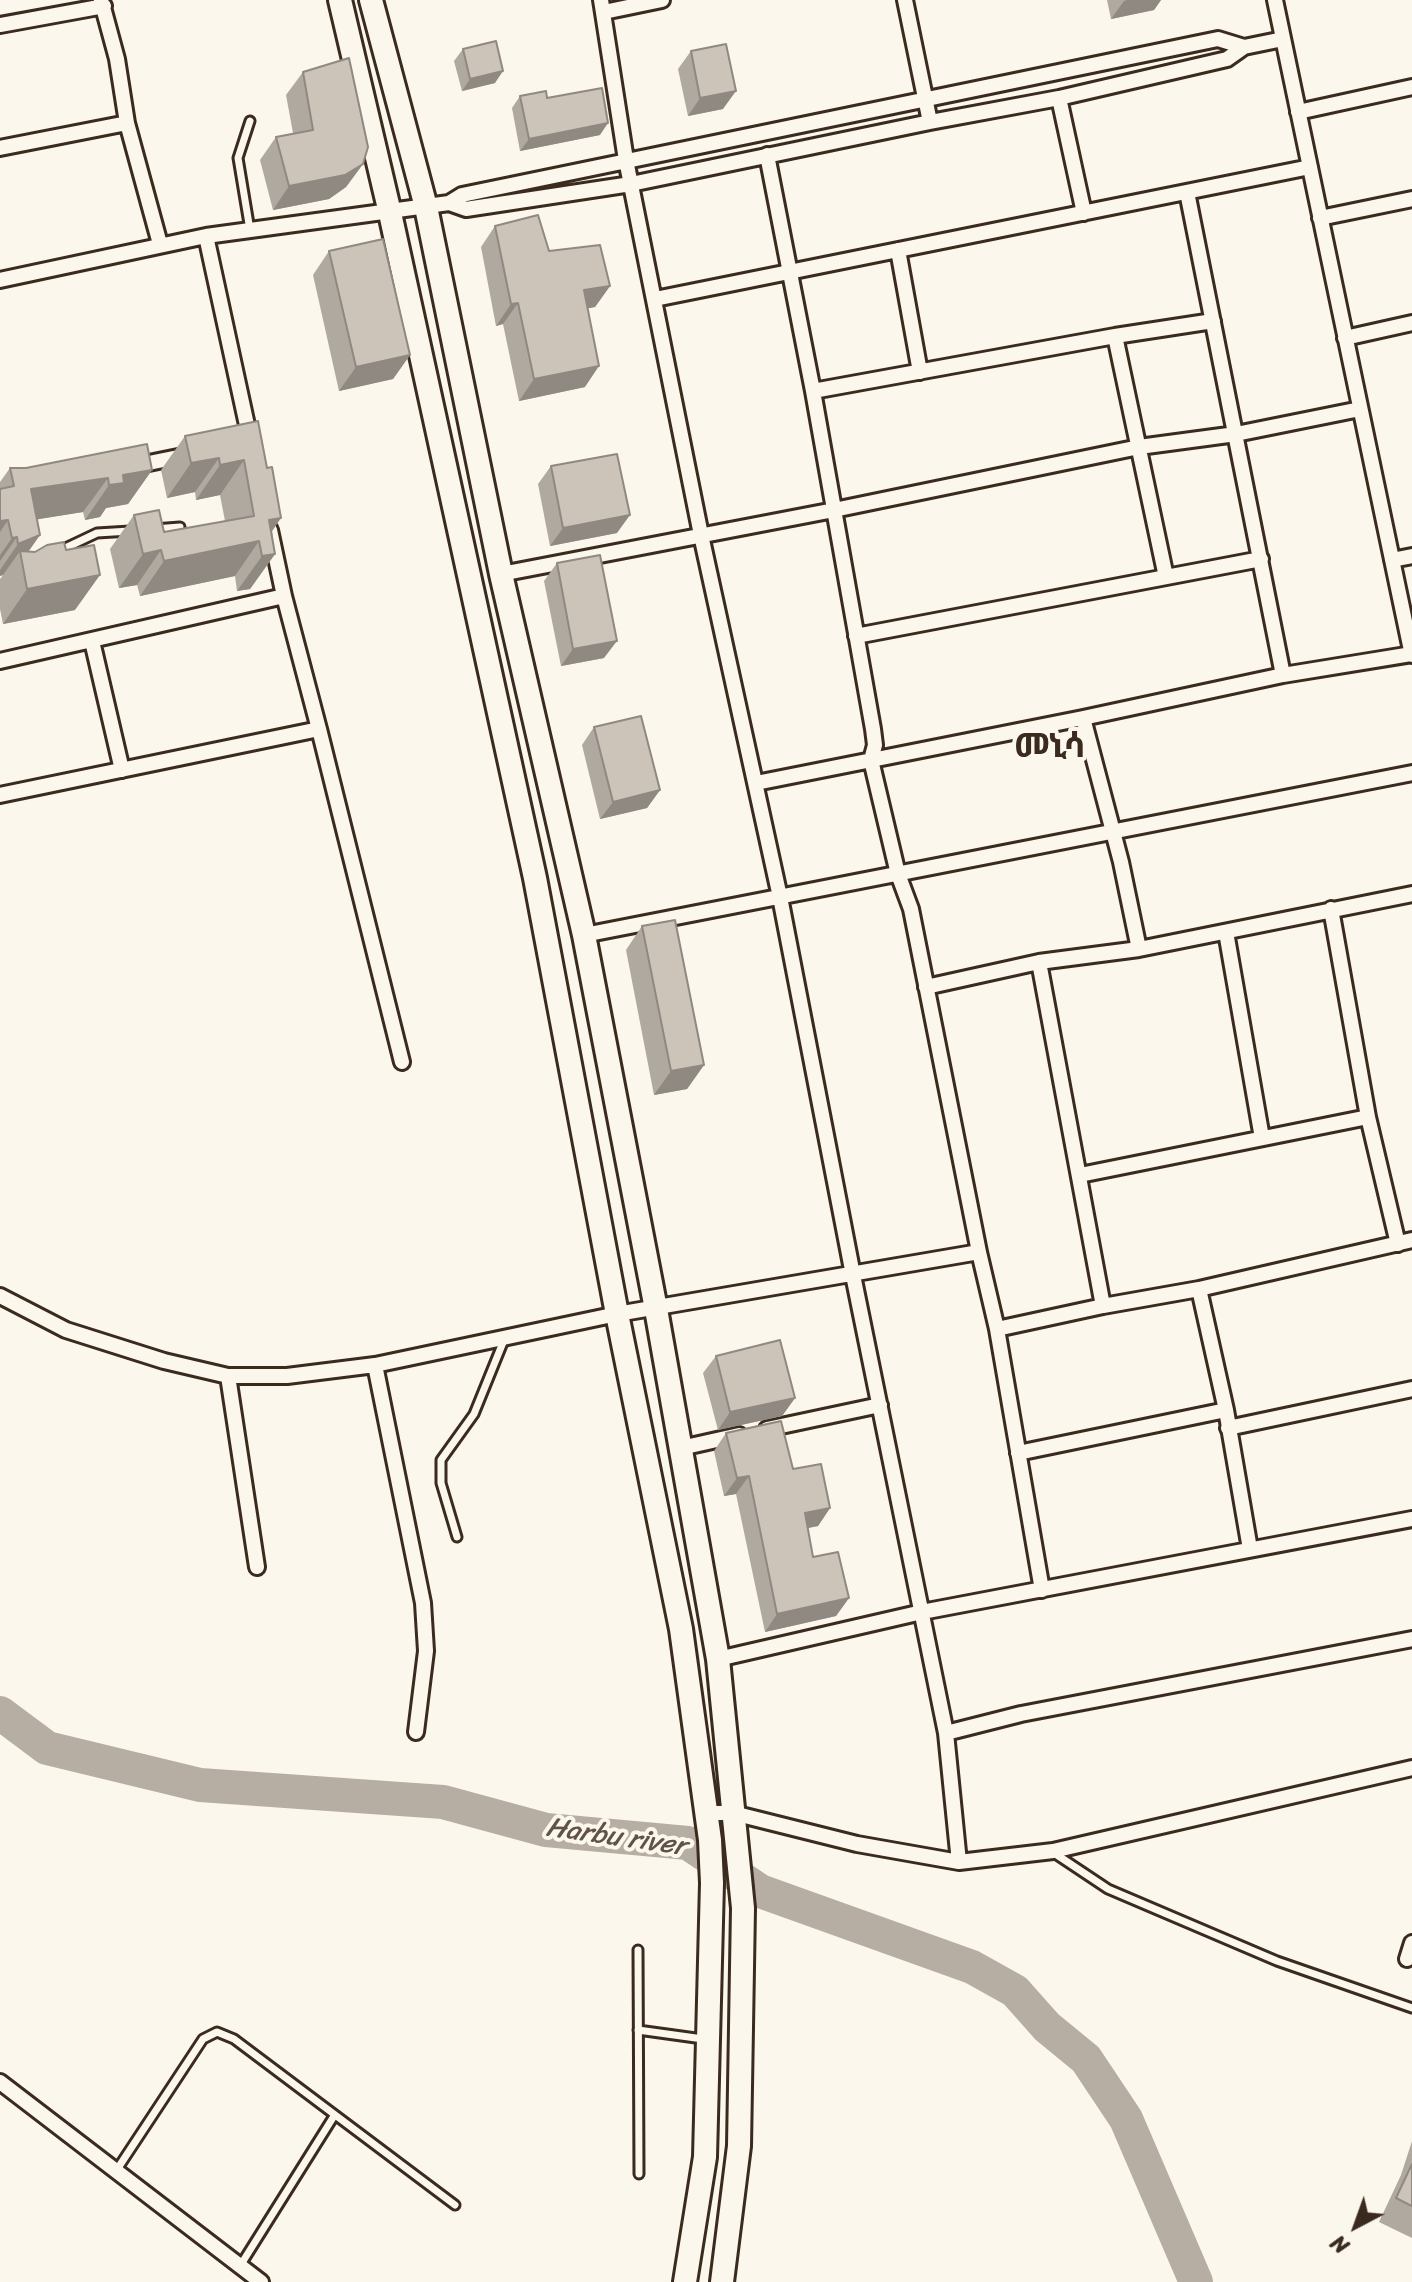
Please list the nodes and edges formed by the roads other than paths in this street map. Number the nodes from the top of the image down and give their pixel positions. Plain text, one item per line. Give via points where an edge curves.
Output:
1 (340, 0) edge
2 (371, 0) edge
3 (662, 0) edge
4 (905, 0) edge
5 (1275, 0) edge
6 (102, 3) edge
7 (602, 6) edge
8 (0, 25) edge
9 (1283, 39) junction
10 (1244, 47) junction
11 (1412, 87) edge
12 (925, 97) junction
13 (1059, 98) junction
14 (1298, 112) junction
15 (250, 121) dead end
16 (930, 122) junction
17 (127, 123) junction
18 (0, 148) edge
19 (767, 155) junction
20 (626, 160) junction
21 (1310, 167) junction
22 (631, 184) junction
23 (1187, 192) junction
24 (1412, 199) edge
25 (449, 203) junction
26 (426, 207) junction
27 (390, 213) junction
28 (1084, 213) junction
29 (1320, 218) junction
30 (250, 230) junction
31 (206, 236) junction
32 (160, 244) junction
33 (898, 250) junction
34 (788, 272) junction
35 (0, 280) edge
36 (655, 299) junction
37 (1213, 321) junction
38 (1412, 323) edge
39 (1115, 336) junction
40 (1345, 338) junction
41 (920, 372) junction
42 (813, 391) junction
43 (1360, 409) junction
44 (1236, 434) junction
45 (251, 442) junction
46 (235, 445) edge
47 (1139, 447) junction
48 (204, 452) edge
49 (254, 457) edge
50 (125, 467) edge
51 (834, 510) junction
52 (268, 519) edge
53 (180, 527) edge
54 (701, 535) junction
55 (54, 554) edge
56 (1412, 556) edge
57 (1261, 559) junction
58 (1392, 560) junction
59 (501, 574) junction
60 (1166, 577) junction
61 (284, 596) junction
62 (856, 636) junction
63 (92, 641) junction
64 (1412, 654) edge
65 (0, 661) edge
66 (1283, 675) junction
67 (1083, 718) junction
68 (319, 729) junction
69 (871, 760) junction
70 (122, 770) junction
71 (1412, 773) edge
72 (756, 783) junction
73 (0, 795) edge
74 (1113, 832) junction
75 (898, 874) junction
76 (1412, 894) edge
77 (780, 897) junction
78 (1331, 909) junction
79 (1226, 932) junction
80 (584, 935) junction
81 (1139, 949) junction
82 (1039, 962) junction
83 (926, 987) junction
84 (402, 1062) dead end
85 (1368, 1117) junction
86 (1262, 1138) junction
87 (1080, 1175) junction
88 (1405, 1242) edge
89 (979, 1252) junction
90 (853, 1275) junction
91 (1199, 1289) junction
92 (0, 1296) edge
93 (1103, 1306) junction
94 (656, 1309) junction
95 (617, 1314) junction
96 (997, 1329) junction
97 (505, 1338) junction
98 (375, 1365) junction
99 (228, 1376) junction
100 (1412, 1389) edge
101 (880, 1405) junction
102 (1226, 1410) junction
103 (1228, 1428) junction
104 (681, 1448) junction
105 (1018, 1453) junction
106 (1412, 1519) edge
107 (457, 1537) dead end
108 (1250, 1549) junction
109 (257, 1567) dead end
110 (1042, 1590) junction
111 (922, 1612) junction
112 (1412, 1639) edge
113 (718, 1659) junction
114 (416, 1732) dead end
115 (946, 1733) junction
116 (1412, 1768) edge
117 (706, 1813) junction
118 (733, 1813) junction
119 (1053, 1851) junction
120 (959, 1862) junction
121 (1412, 1943) edge
122 (638, 1950) dead end
123 (1407, 1959) dead end
124 (1412, 2008) edge
125 (638, 2030) junction
126 (709, 2040) junction
127 (0, 2082) edge
128 (334, 2116) junction
129 (116, 2171) junction
130 (639, 2174) dead end
131 (455, 2205) dead end
132 (240, 2266) junction
133 (261, 2282) edge
134 (685, 2282) edge
135 (722, 2282) edge

1 - 27 main road
2 - 26 main road
3 - 7 street
4 - 12 street
5 - 9 street
6 - 8 street
6 - 17 street
7 - 20 street
9 - 10 street
9 - 14 street
10 - 12 street via 1218,39
10 - 13 street via 1227,59
11 - 14 street
12 - 16 street
12 - 20 street
13 - 16 street
13 - 28 street
14 - 21 street
15 - 30 lane via 238,158
16 - 19 street
17 - 18 street
17 - 32 street
19 - 22 street
19 - 34 street
20 - 22 street
20 - 25 street via 462,195
21 - 23 street
21 - 29 street
22 - 25 street via 466,209
22 - 36 street
23 - 28 street
23 - 37 street
24 - 29 street
25 - 26 street
26 - 27 street
26 - 59 main road
27 - 30 street
27 - 95 main road via 535,878
28 - 33 street
29 - 40 street
30 - 31 street
31 - 32 street
31 - 45 street
32 - 35 street
33 - 34 street
33 - 41 street
34 - 36 street
34 - 42 street
36 - 54 street
37 - 39 street
37 - 44 street
38 - 40 street
39 - 41 street
39 - 47 street
40 - 43 street
41 - 42 street
42 - 51 street
43 - 44 street
43 - 58 street
44 - 47 street
44 - 57 street
45 - 46 street
45 - 49 street
47 - 51 street
47 - 60 street
48 - 50 street
51 - 54 street
51 - 62 street
52 - 61 street
53 - 55 lane via 97,533
54 - 59 street
54 - 72 street
56 - 58 street
57 - 60 street
57 - 66 street
58 - 64 street
59 - 80 main road
60 - 62 street
61 - 63 street
61 - 68 street
62 - 69 street via 875,745
63 - 65 street
63 - 70 street
64 - 66 street
66 - 67 street
67 - 69 street
67 - 74 street
68 - 70 street
68 - 84 street
69 - 72 street
69 - 75 street
70 - 73 street
71 - 74 street
72 - 77 street
74 - 75 street
74 - 81 street
75 - 77 street
75 - 83 street via 911,909
76 - 78 street
77 - 80 street
77 - 90 street
78 - 79 street
78 - 85 street
79 - 81 street
79 - 86 street
80 - 94 main road
81 - 82 street
82 - 83 street
82 - 87 street
83 - 89 street
85 - 86 street
85 - 88 street
86 - 87 street
87 - 93 street
88 - 91 street
89 - 90 street
89 - 96 street
90 - 94 street
90 - 101 street
91 - 93 street
91 - 102 street
92 - 99 street via 66,1330
93 - 96 street
94 - 95 street
94 - 104 main road
95 - 97 street
95 - 117 main road via 681,1629
96 - 105 street
97 - 98 street
97 - 107 lane via 474,1414 441,1460 441,1483
98 - 99 street via 287,1376
98 - 114 street via 423,1603 426,1651
99 - 109 street
100 - 103 street
101 - 104 street
101 - 111 street
102 - 103 street
102 - 105 street
103 - 108 street
104 - 113 main road
105 - 110 street
106 - 108 street
108 - 110 street
110 - 111 street
111 - 113 street
111 - 115 street
112 - 115 street
113 - 118 main road
115 - 120 street
116 - 119 street
117 - 118 street
117 - 126 main road via 712,1883
118 - 120 street via 857,1844
118 - 135 main road via 743,1908 739,2146
119 - 120 street
119 - 124 lane via 1108,1889 1277,1961
121 - 123 street
122 - 125 lane
125 - 126 lane
125 - 130 lane
126 - 134 main road via 705,2157
127 - 129 street
128 - 129 lane via 234,2039 217,2032 203,2039
128 - 131 lane
128 - 132 lane
129 - 132 street
132 - 133 street

